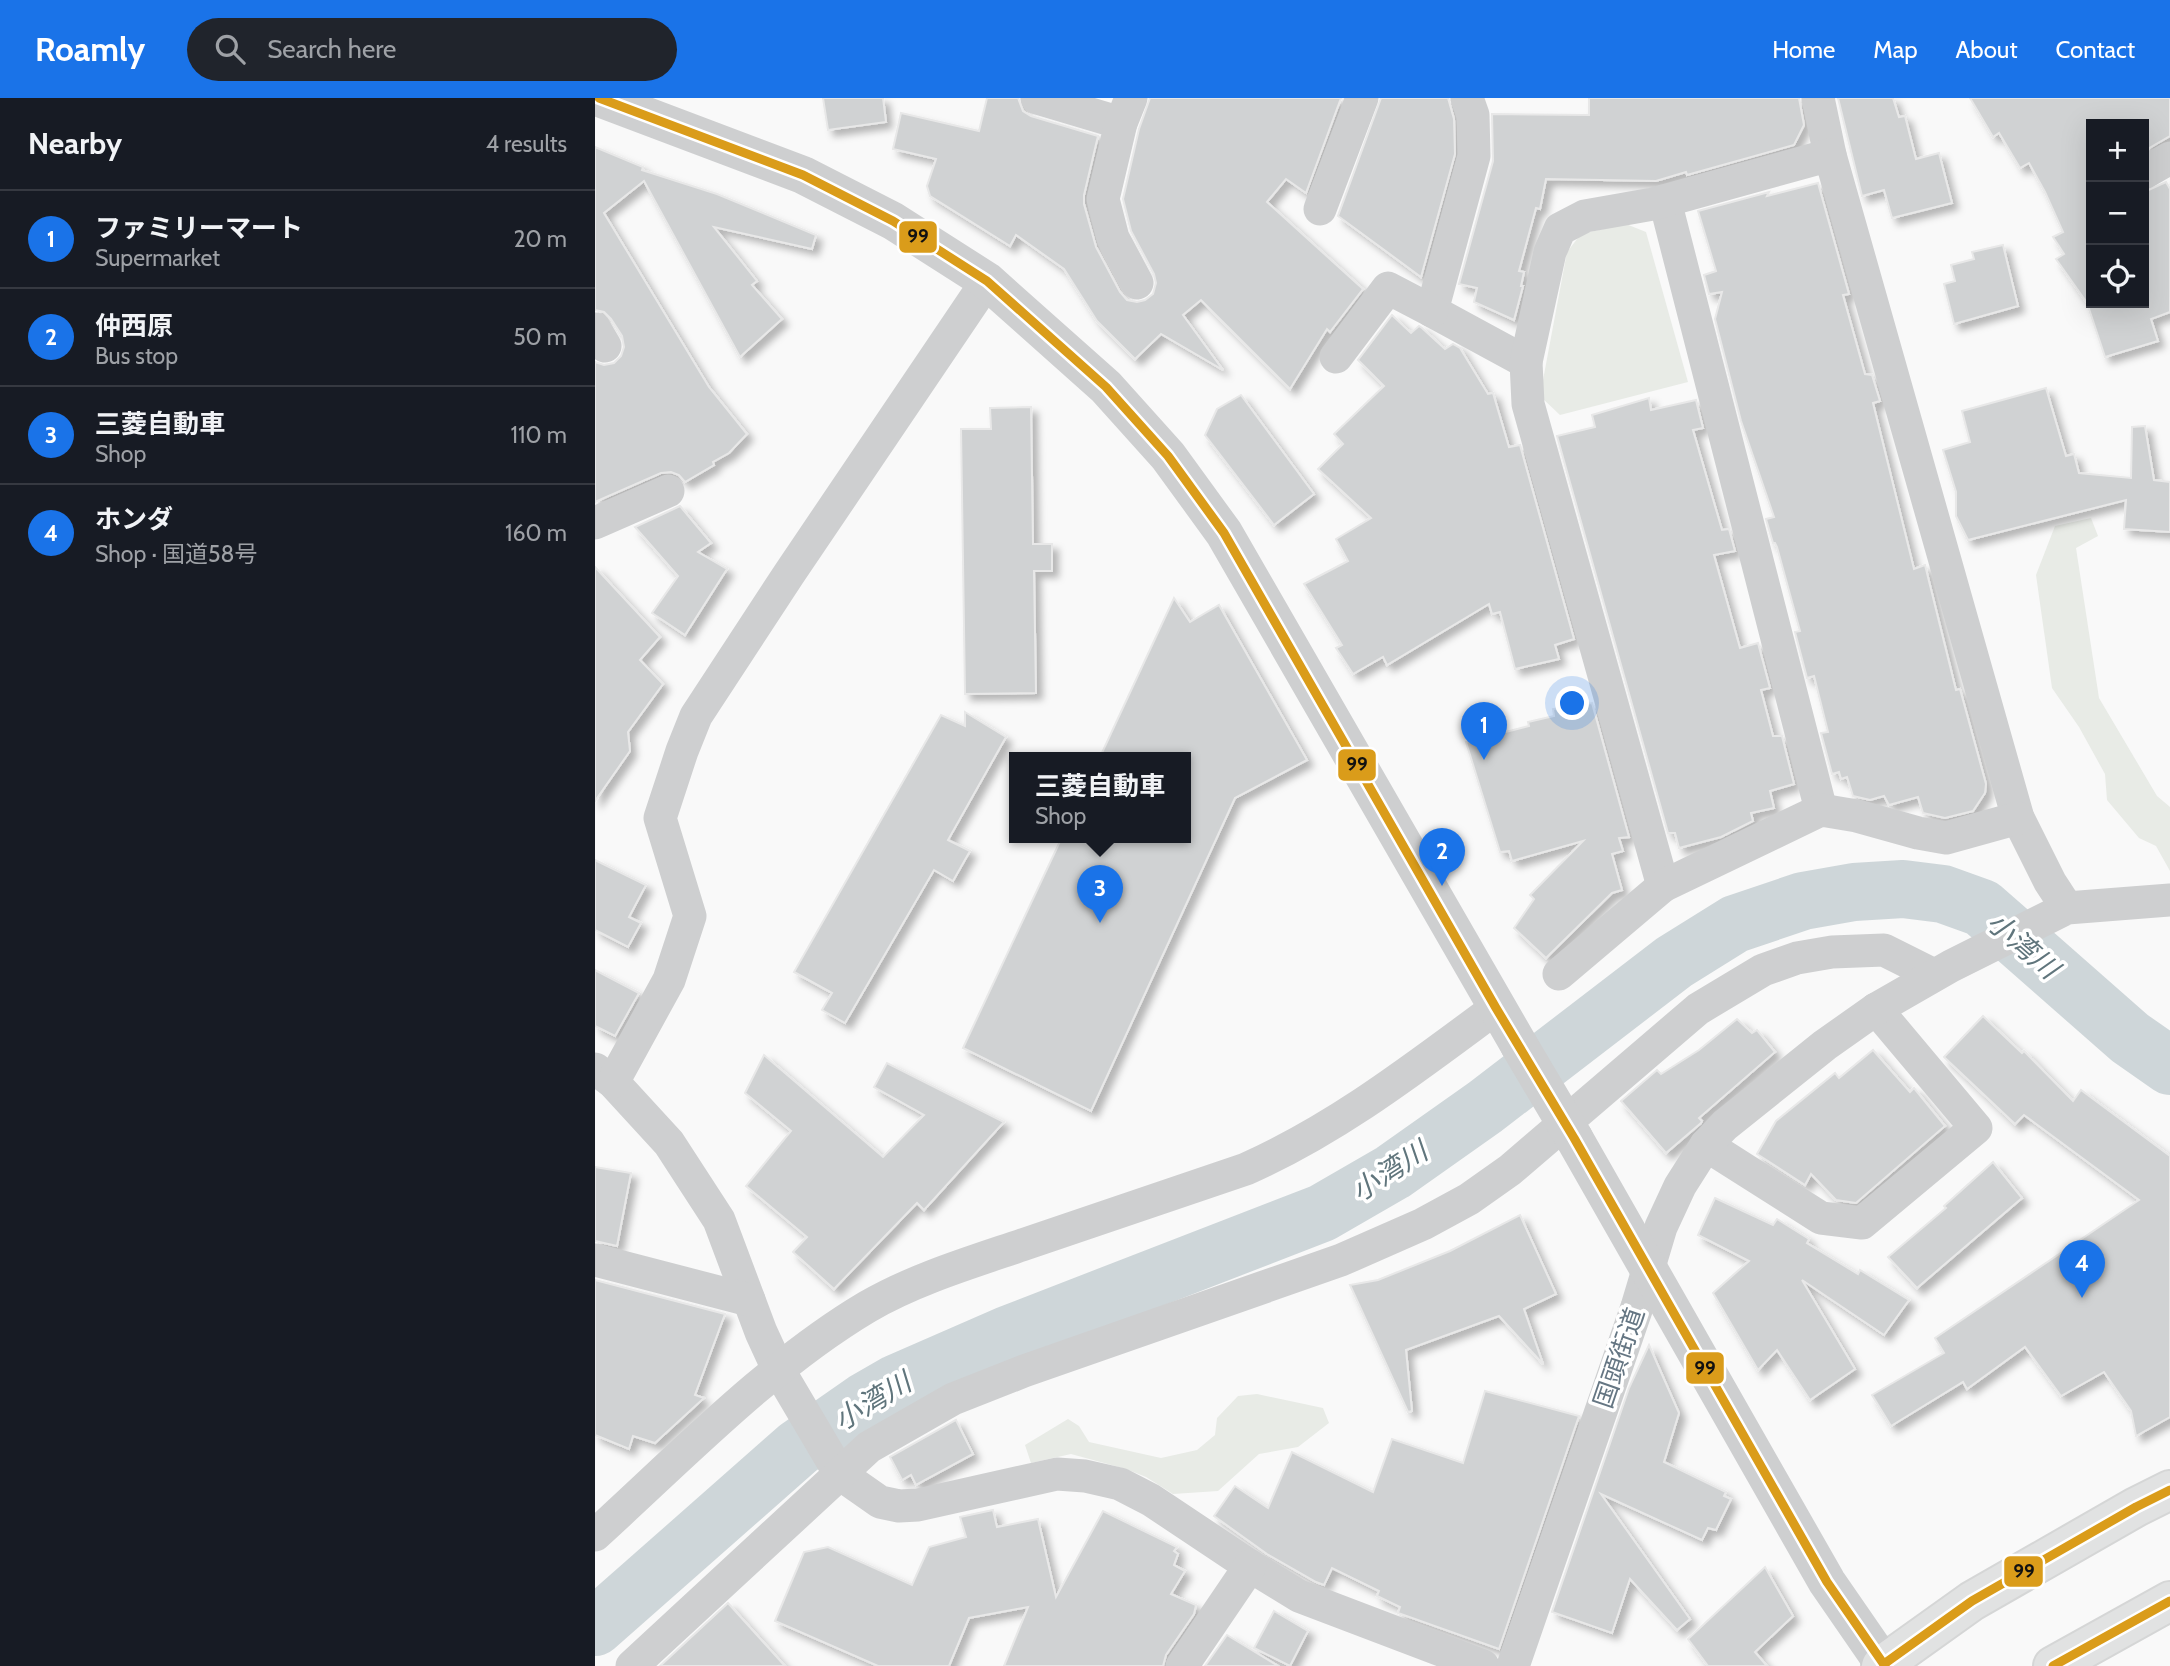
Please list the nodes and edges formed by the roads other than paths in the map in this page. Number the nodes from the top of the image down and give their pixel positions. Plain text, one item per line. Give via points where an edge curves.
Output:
1 (599, 98) edge
2 (1037, 98) edge
3 (1362, 98) edge
4 (1467, 98) edge
5 (1818, 98) edge
6 (1126, 111) edge
7 (678, 112) edge
8 (1830, 155) junction
9 (2170, 158) edge
10 (2149, 170) edge
11 (1665, 201) junction
12 (1321, 209) dead end
13 (987, 281) junction
14 (1137, 283) dead end
15 (1432, 311) junction
16 (1335, 357) dead end
17 (1526, 362) junction
18 (669, 491) dead end
19 (595, 523) edge
20 (1821, 810) junction
21 (2018, 818) junction
22 (1663, 886) junction
23 (2170, 900) edge
24 (2057, 913) junction
25 (1943, 971) junction
26 (1559, 974) dead end
27 (1496, 1008) junction
28 (1876, 1009) junction
29 (604, 1076) edge
30 (1706, 1145) junction
31 (595, 1260) edge
32 (1648, 1267) junction
33 (750, 1300) junction
34 (778, 1368) junction
35 (840, 1474) junction
36 (2170, 1490) edge
37 (595, 1535) edge
38 (1249, 1566) junction
39 (2170, 1601) edge
40 (1883, 1665) edge
41 (632, 1666) edge
42 (1182, 1666) edge
43 (1483, 1666) edge
44 (1513, 1666) edge
45 (2053, 1666) edge

1 - 7 street
2 - 6 street
3 - 12 street
4 - 15 street via 1473,114 1474,156
5 - 8 street
6 - 14 street via 1103,198 1113,238
7 - 13 street via 893,222
8 - 11 street
8 - 21 street
9 - 10 street
11 - 17 street via 1585,216 1560,229 1550,252
11 - 20 street
13 - 27 street via 1106,387 1168,456 1223,533
13 - 29 street via 696,716 660,818 690,916 669,980
15 - 16 street via 1388,288
15 - 17 street
17 - 22 street via 1528,404
18 - 19 street
20 - 21 street via 1946,838
20 - 22 street
21 - 24 street via 2050,882
22 - 26 street
23 - 24 street
24 - 25 street, 国頭街道
25 - 28 street, 国頭街道
25 - 35 street via 1884,950 1832,951 1763,970 1698,1009 1510,1170 1469,1199 1341,1260 953,1399 869,1447
27 - 32 street, bridge
27 - 34 street via 1377,1095 1286,1151 915,1284 870,1305
28 - 30 street, 国頭街道 via 1764,1092
28 - 30 street via 1976,1128 1862,1223 1821,1218
29 - 33 street via 669,1143 719,1220
30 - 32 street, 国頭街道 via 1680,1186
31 - 33 street
32 - 40 street via 1827,1582
32 - 44 street, 国頭街道
33 - 34 street
34 - 35 street
34 - 37 street
35 - 38 street via 880,1502 899,1506 1057,1474 1085,1476 1119,1484 1151,1500
35 - 41 street
36 - 40 highway via 1972,1601
38 - 42 street
38 - 43 street via 1299,1595
39 - 45 highway

